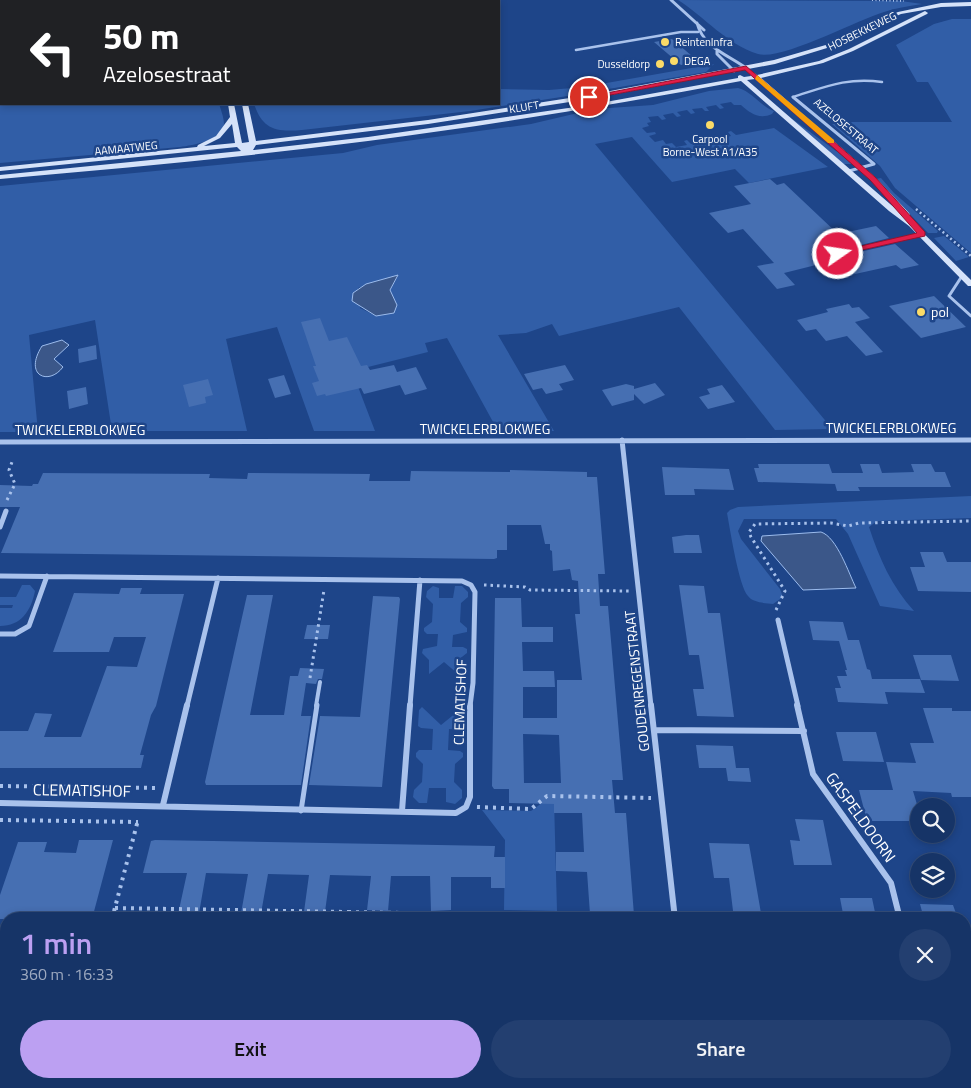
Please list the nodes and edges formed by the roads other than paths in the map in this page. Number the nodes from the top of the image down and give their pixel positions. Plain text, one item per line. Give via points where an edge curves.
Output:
1 (671, 0) edge
2 (971, 4) edge
3 (960, 5) junction
4 (697, 23) junction
5 (704, 30) dead end
6 (698, 32) junction
7 (576, 50) dead end
8 (717, 51) junction
9 (746, 68) junction
10 (734, 71) junction
11 (756, 76) junction
12 (742, 79) junction
13 (882, 82) dead end
14 (793, 97) joint
15 (231, 105) edge
16 (245, 105) edge
17 (800, 114) junction
18 (234, 117) junction
19 (786, 117) junction
20 (253, 144) junction
21 (239, 146) junction
22 (178, 152) junction
23 (249, 153) junction
24 (861, 168) junction
25 (0, 169) edge
26 (849, 171) junction
27 (0, 177) edge
28 (912, 224) junction
29 (922, 234) junction
30 (838, 254) dead end
31 (962, 276) junction
32 (971, 284) edge
33 (971, 316) edge
34 (622, 440) junction
35 (971, 440) edge
36 (0, 442) edge
37 (6, 511) road end
38 (0, 527) edge
39 (0, 576) edge
40 (47, 576) junction
41 (218, 578) junction
42 (420, 580) junction
43 (778, 620) road end
44 (0, 634) edge
45 (320, 682) road end
46 (655, 730) junction
47 (804, 730) junction
48 (0, 803) edge
49 (163, 805) junction
50 (301, 811) junction
51 (402, 811) junction
52 (674, 912) edge
53 (898, 912) edge

1 - 4 street
2 - 3 main road, HOSBEKKEWEG
3 - 9 main road, HOSBEKKEWEG via 941,5 900,13 824,48
3 - 11 main road, HOSBEKKEWEG via 910,18 852,50 821,62
4 - 5 street
4 - 6 street
6 - 7 lane
6 - 8 street, AZELOSESTRAAT
8 - 9 street, AZELOSESTRAAT
8 - 10 street, AZELOSESTRAAT
9 - 10 main road, HOSBEKKEWEG
9 - 11 main road, AZELOSESTRAAT
10 - 12 main road, AZELOSESTRAAT
10 - 20 main road, KLUFT via 472,116
11 - 12 main road, HOSBEKKEWEG
11 - 17 main road, AZELOSESTRAAT
12 - 19 main road, AZELOSESTRAAT
12 - 23 main road, KLUFT via 508,119
13 - 14 lane via 864,79 812,89
14 - 24 street, AZELOSESTRAAT via 874,164
15 - 18 main road
16 - 20 main road
17 - 19 main road, AZELOSESTRAAT
17 - 24 main road, AZELOSESTRAAT
18 - 21 main road
18 - 22 main road via 224,132 212,141
19 - 26 main road, AZELOSESTRAAT
20 - 21 main road, AAMAATWEG
20 - 23 main road
21 - 22 main road, AAMAATWEG
21 - 23 main road
22 - 25 main road, AAMAATWEG
23 - 27 main road, AAMAATWEG
24 - 26 street, AZELOSESTRAAT
24 - 28 main road, AZELOSESTRAAT
26 - 28 main road, AZELOSESTRAAT
28 - 29 main road, AZELOSESTRAAT
29 - 30 lane
29 - 31 main road, AZELOSESTRAAT
31 - 32 main road, AZELOSESTRAAT
31 - 33 lane via 949,296
34 - 35 street, TWICKELERBLOKWEG
34 - 36 street, TWICKELERBLOKWEG
34 - 46 street, GOUDENREGENSTRAAT
37 - 38 street
39 - 40 street
40 - 41 street
40 - 44 street via 29,626 16,634
41 - 42 street
41 - 49 street
42 - 51 street
42 - 51 street, CLEMATISHOF via 462,581 476,592 474,683 470,701 470,797 466,806 456,813
43 - 47 street, GASPELDOORN
45 - 50 lane
46 - 47 street
46 - 52 street, GOUDENREGENSTRAAT
47 - 53 street, GASPELDOORN via 813,774 891,884
48 - 49 street, CLEMATISHOF
49 - 50 street, CLEMATISHOF
50 - 51 street, CLEMATISHOF

